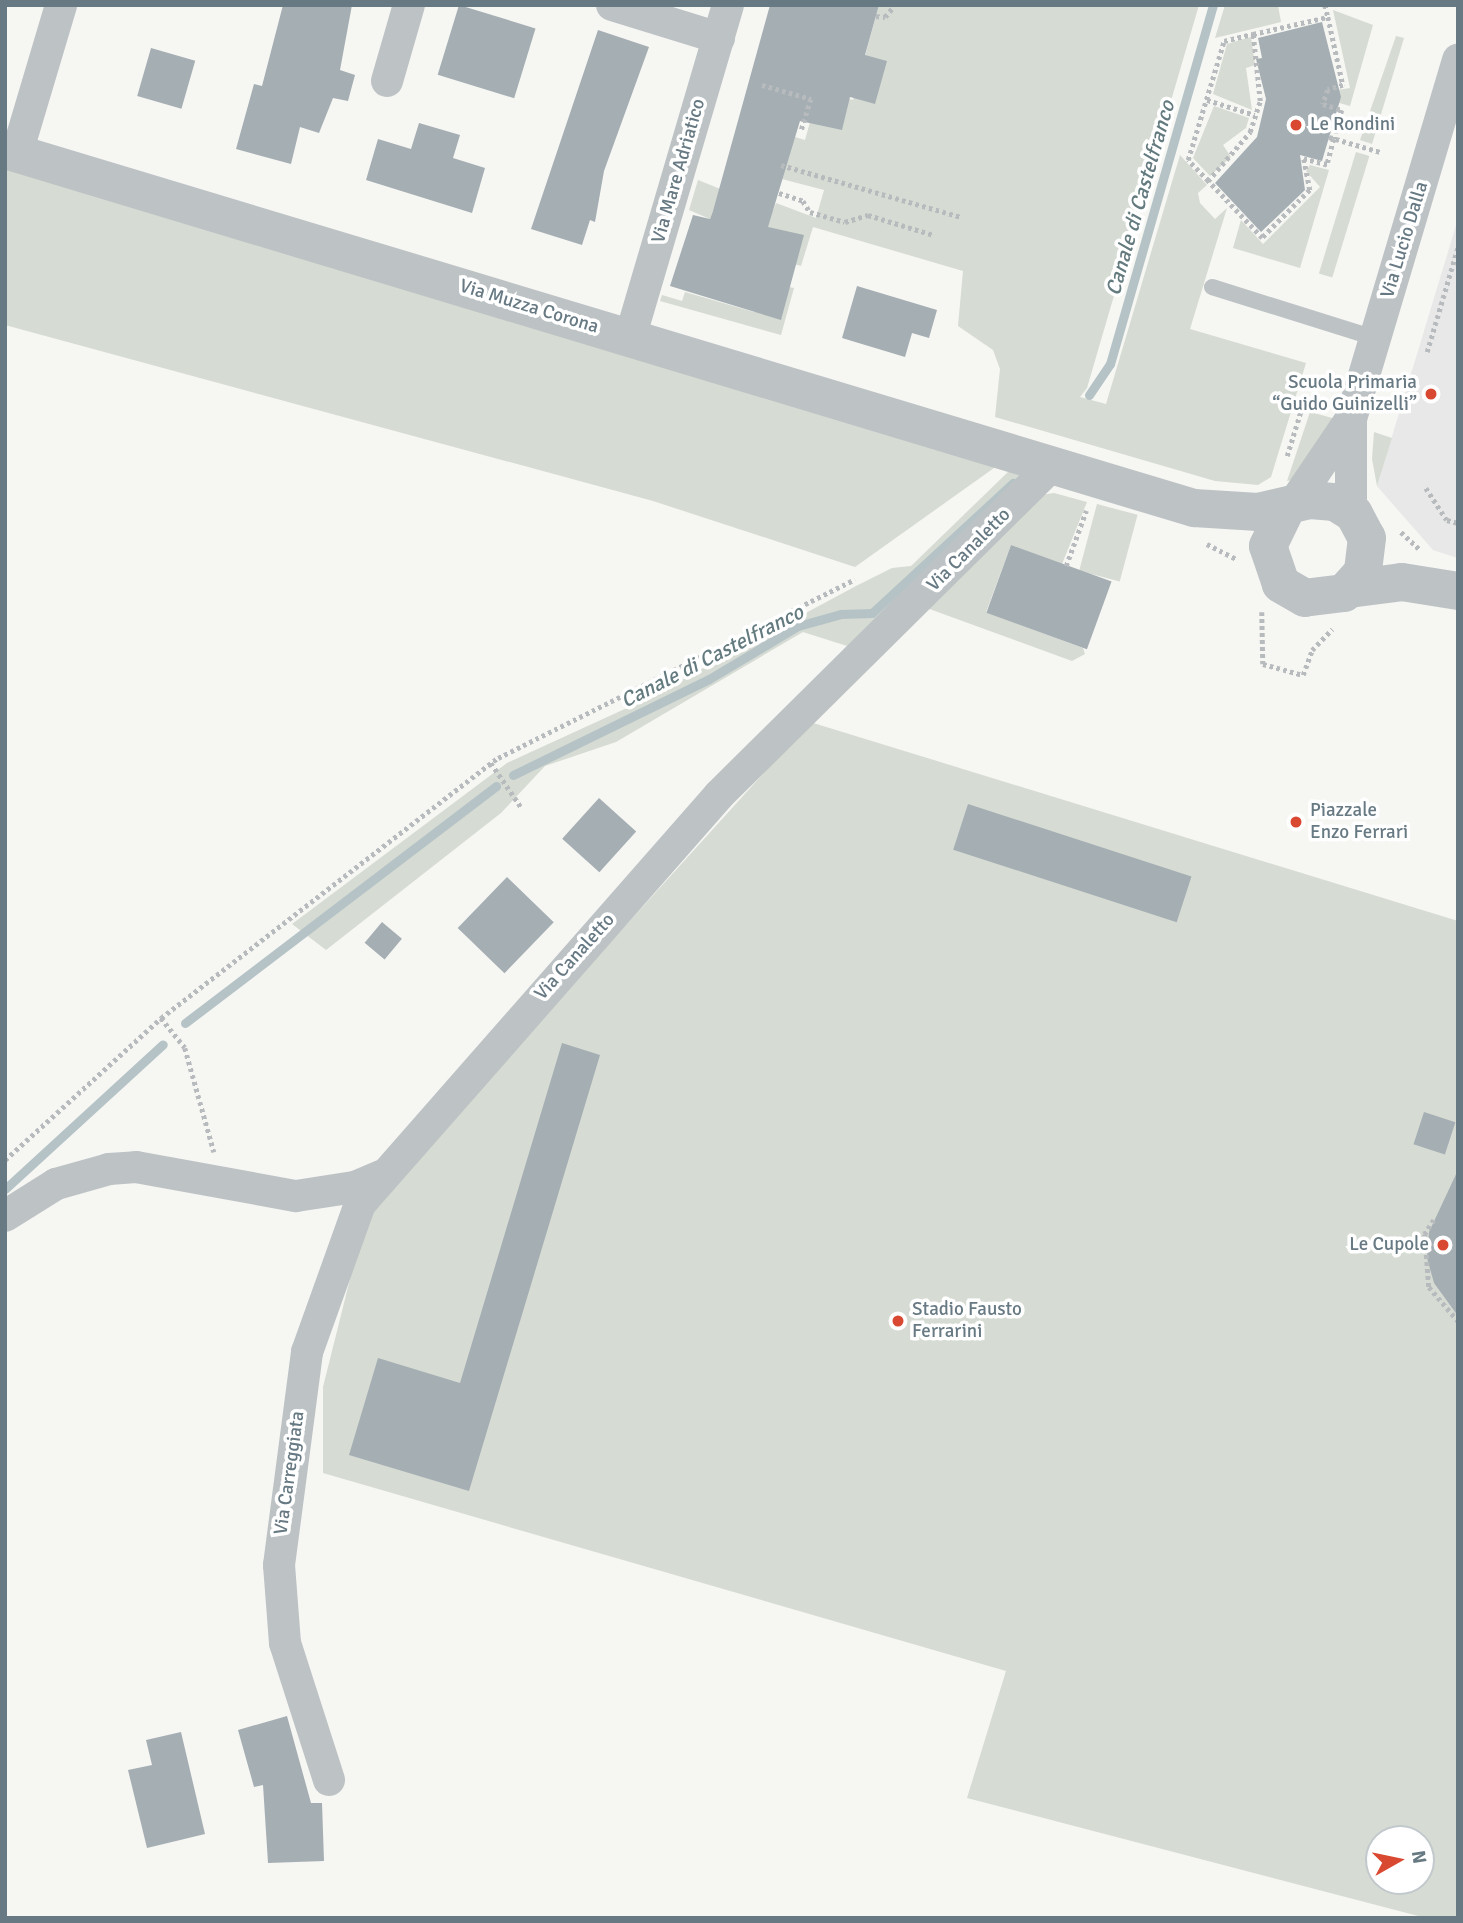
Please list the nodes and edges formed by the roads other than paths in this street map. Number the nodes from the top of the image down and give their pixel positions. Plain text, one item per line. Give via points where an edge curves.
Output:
1 (61, 5) edge
2 (409, 5) edge
3 (612, 5) edge
4 (728, 5) edge
5 (719, 38) junction
6 (1458, 60) edge
7 (387, 81) dead end
8 (11, 151) edge
9 (1212, 287) dead end
10 (630, 338) junction
11 (1376, 338) junction
12 (1351, 419) junction
13 (1053, 465) junction
14 (1289, 508) junction
15 (1370, 523) junction
16 (1196, 524) junction
17 (1256, 564) junction
18 (1437, 576) edge
19 (1346, 607) junction
20 (381, 1176) junction
21 (5, 1216) edge
22 (329, 1780) dead end

1 - 8 street
2 - 7 street
3 - 5 street
4 - 5 street, Via Mare Adriatico
5 - 10 street, Via Mare Adriatico
6 - 11 street, Via Lucio Dalla
8 - 10 street, Via Muzza Corona
9 - 11 lane
10 - 13 street, Via Muzza Corona
11 - 12 street, Via Lucio Dalla
12 - 14 street, Via Lucio Dalla
12 - 15 street, Via Lucio Dalla
13 - 16 street, Via Muzza Corona via 1105,481
13 - 20 street, Via Canaletto via 719,795
14 - 15 street via 1323,500
14 - 16 street
14 - 17 street
15 - 18 street
15 - 19 street via 1363,572
16 - 17 street
17 - 19 street via 1305,598 1332,598
18 - 19 street
20 - 21 street, Via Canaletto via 355,1187 296,1196 136,1167 108,1169 56,1184
20 - 22 street, Via Carreggiata via 344,1236 307,1352 282,1526 285,1643

